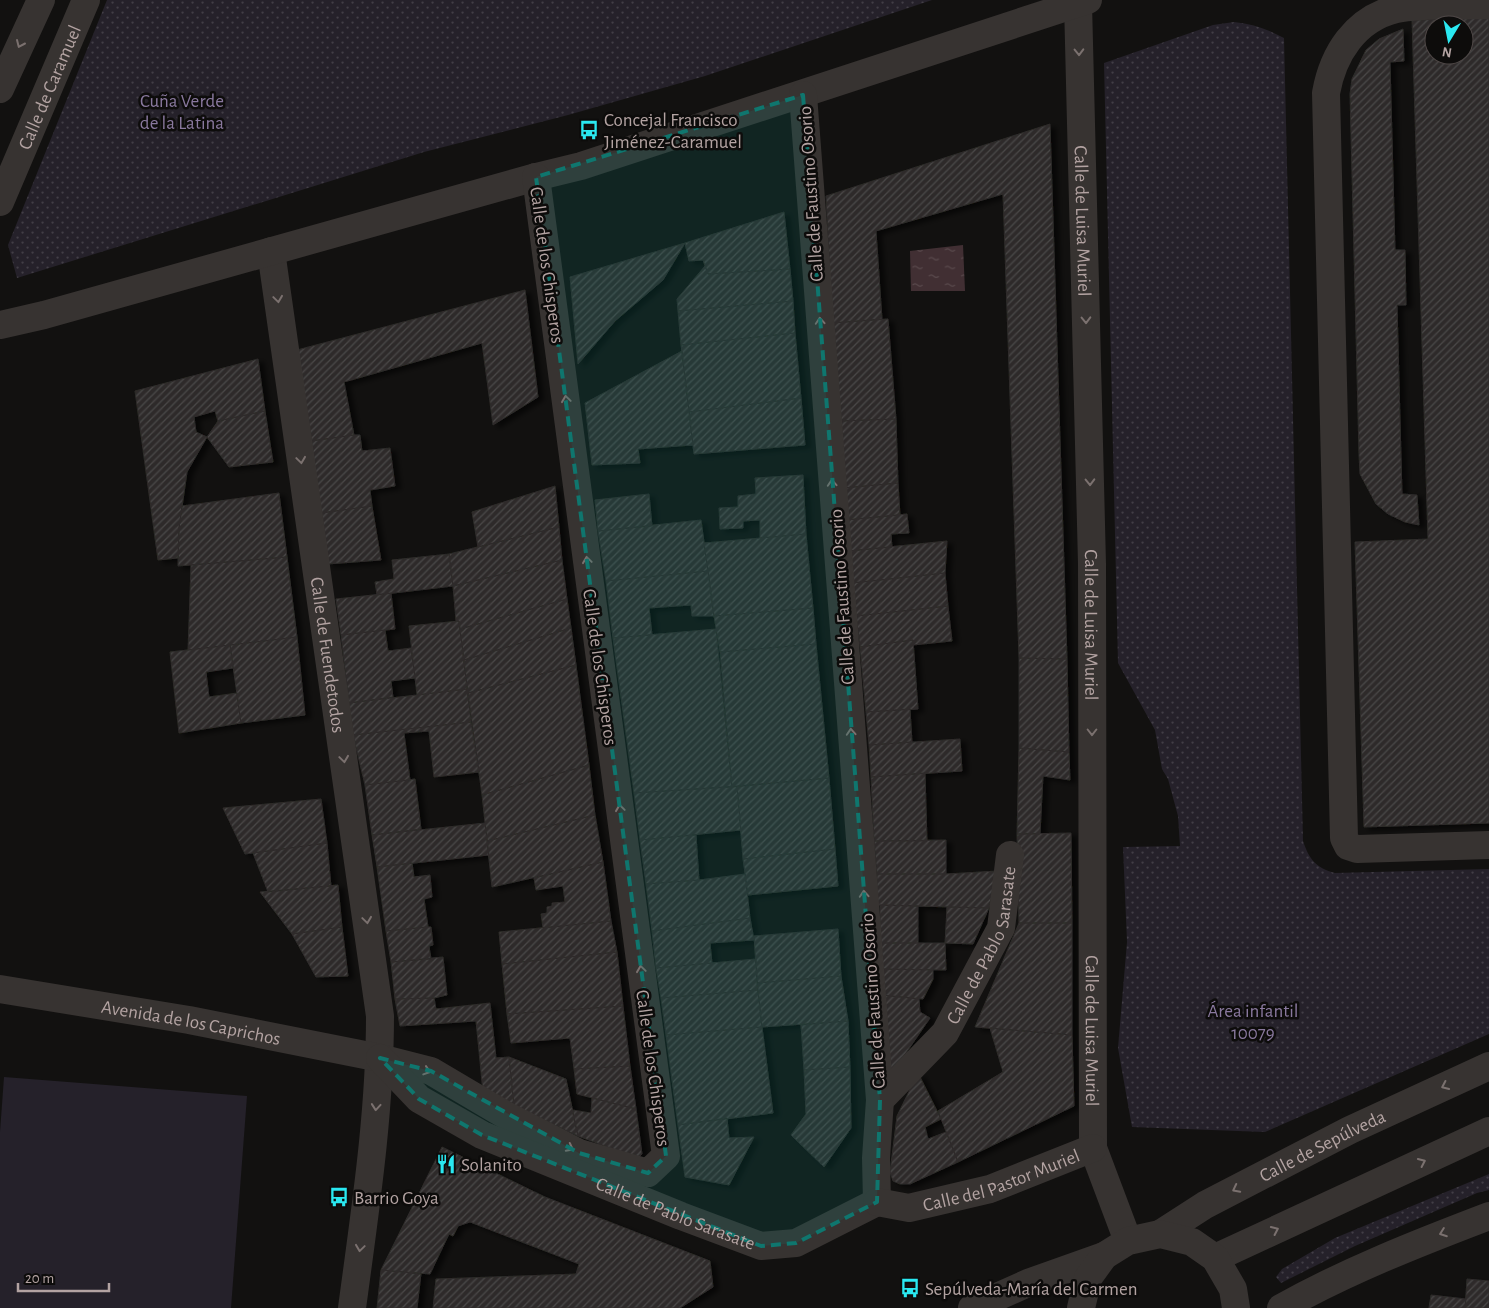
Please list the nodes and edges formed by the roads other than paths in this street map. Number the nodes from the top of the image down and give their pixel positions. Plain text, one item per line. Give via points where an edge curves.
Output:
1 (40, 0) edge
2 (86, 0) edge
3 (1083, 2) edge
4 (1489, 5) edge
5 (0, 89) edge
6 (802, 95) junction
7 (536, 177) junction
8 (0, 202) edge
9 (271, 251) junction
10 (0, 325) edge
11 (1489, 845) edge
12 (1010, 855) dead end
13 (0, 989) edge
14 (380, 1058) junction
15 (1489, 1066) edge
16 (880, 1100) junction
17 (1489, 1131) edge
18 (1094, 1148) junction
19 (666, 1156) joint
20 (877, 1202) junction
21 (1489, 1216) edge
22 (1160, 1234) junction
23 (1128, 1241) junction
24 (1104, 1256) junction
25 (1215, 1258) junction
26 (352, 1308) edge
27 (972, 1308) edge
28 (1081, 1308) edge
29 (1236, 1308) edge
30 (1281, 1308) edge

1 -> 5 street
2 - 8 street, Calle de Caramuel
3 - 6 street
3 -> 18 street, Calle de Luisa Muriel via 1092,564
4 - 11 street via 1412,7 1379,15 1365,24 1343,48 1334,62 1326,93 1344,838 1348,846 1357,849
6 - 7 street via 607,158
16 -> 6 street, Calle de Faustino Osorio
7 - 9 street
19 -> 7 street, Calle de los Chisperos
9 - 10 street
9 -> 14 street, Calle de Fuendetodos via 380,1016
12 - 16 street, Calle de Pablo Sarasate via 1001,928 945,1033
13 - 14 street, Avenida de los Caprichos via 189,1020
14 -> 19 street, Calle de Pablo Sarasate via 431,1071 579,1153 648,1173
14 - 20 street, Calle de Pablo Sarasate via 419,1099 482,1135 761,1246 796,1243
14 -> 26 street via 367,1200
15 -> 22 street, Calle de Sepúlveda via 1350,1130 1205,1205
16 - 20 street
25 -> 17 street
18 - 20 street, Calle del Pastor Muriel via 980,1191 910,1208
18 - 23 street, Calle de Luisa Muriel
21 -> 30 street via 1411,1245
22 - 23 street
22 - 25 street via 1192,1242
23 - 24 street
24 - 27 street via 1028,1283
24 - 28 street via 1088,1278
25 - 29 street via 1233,1289

